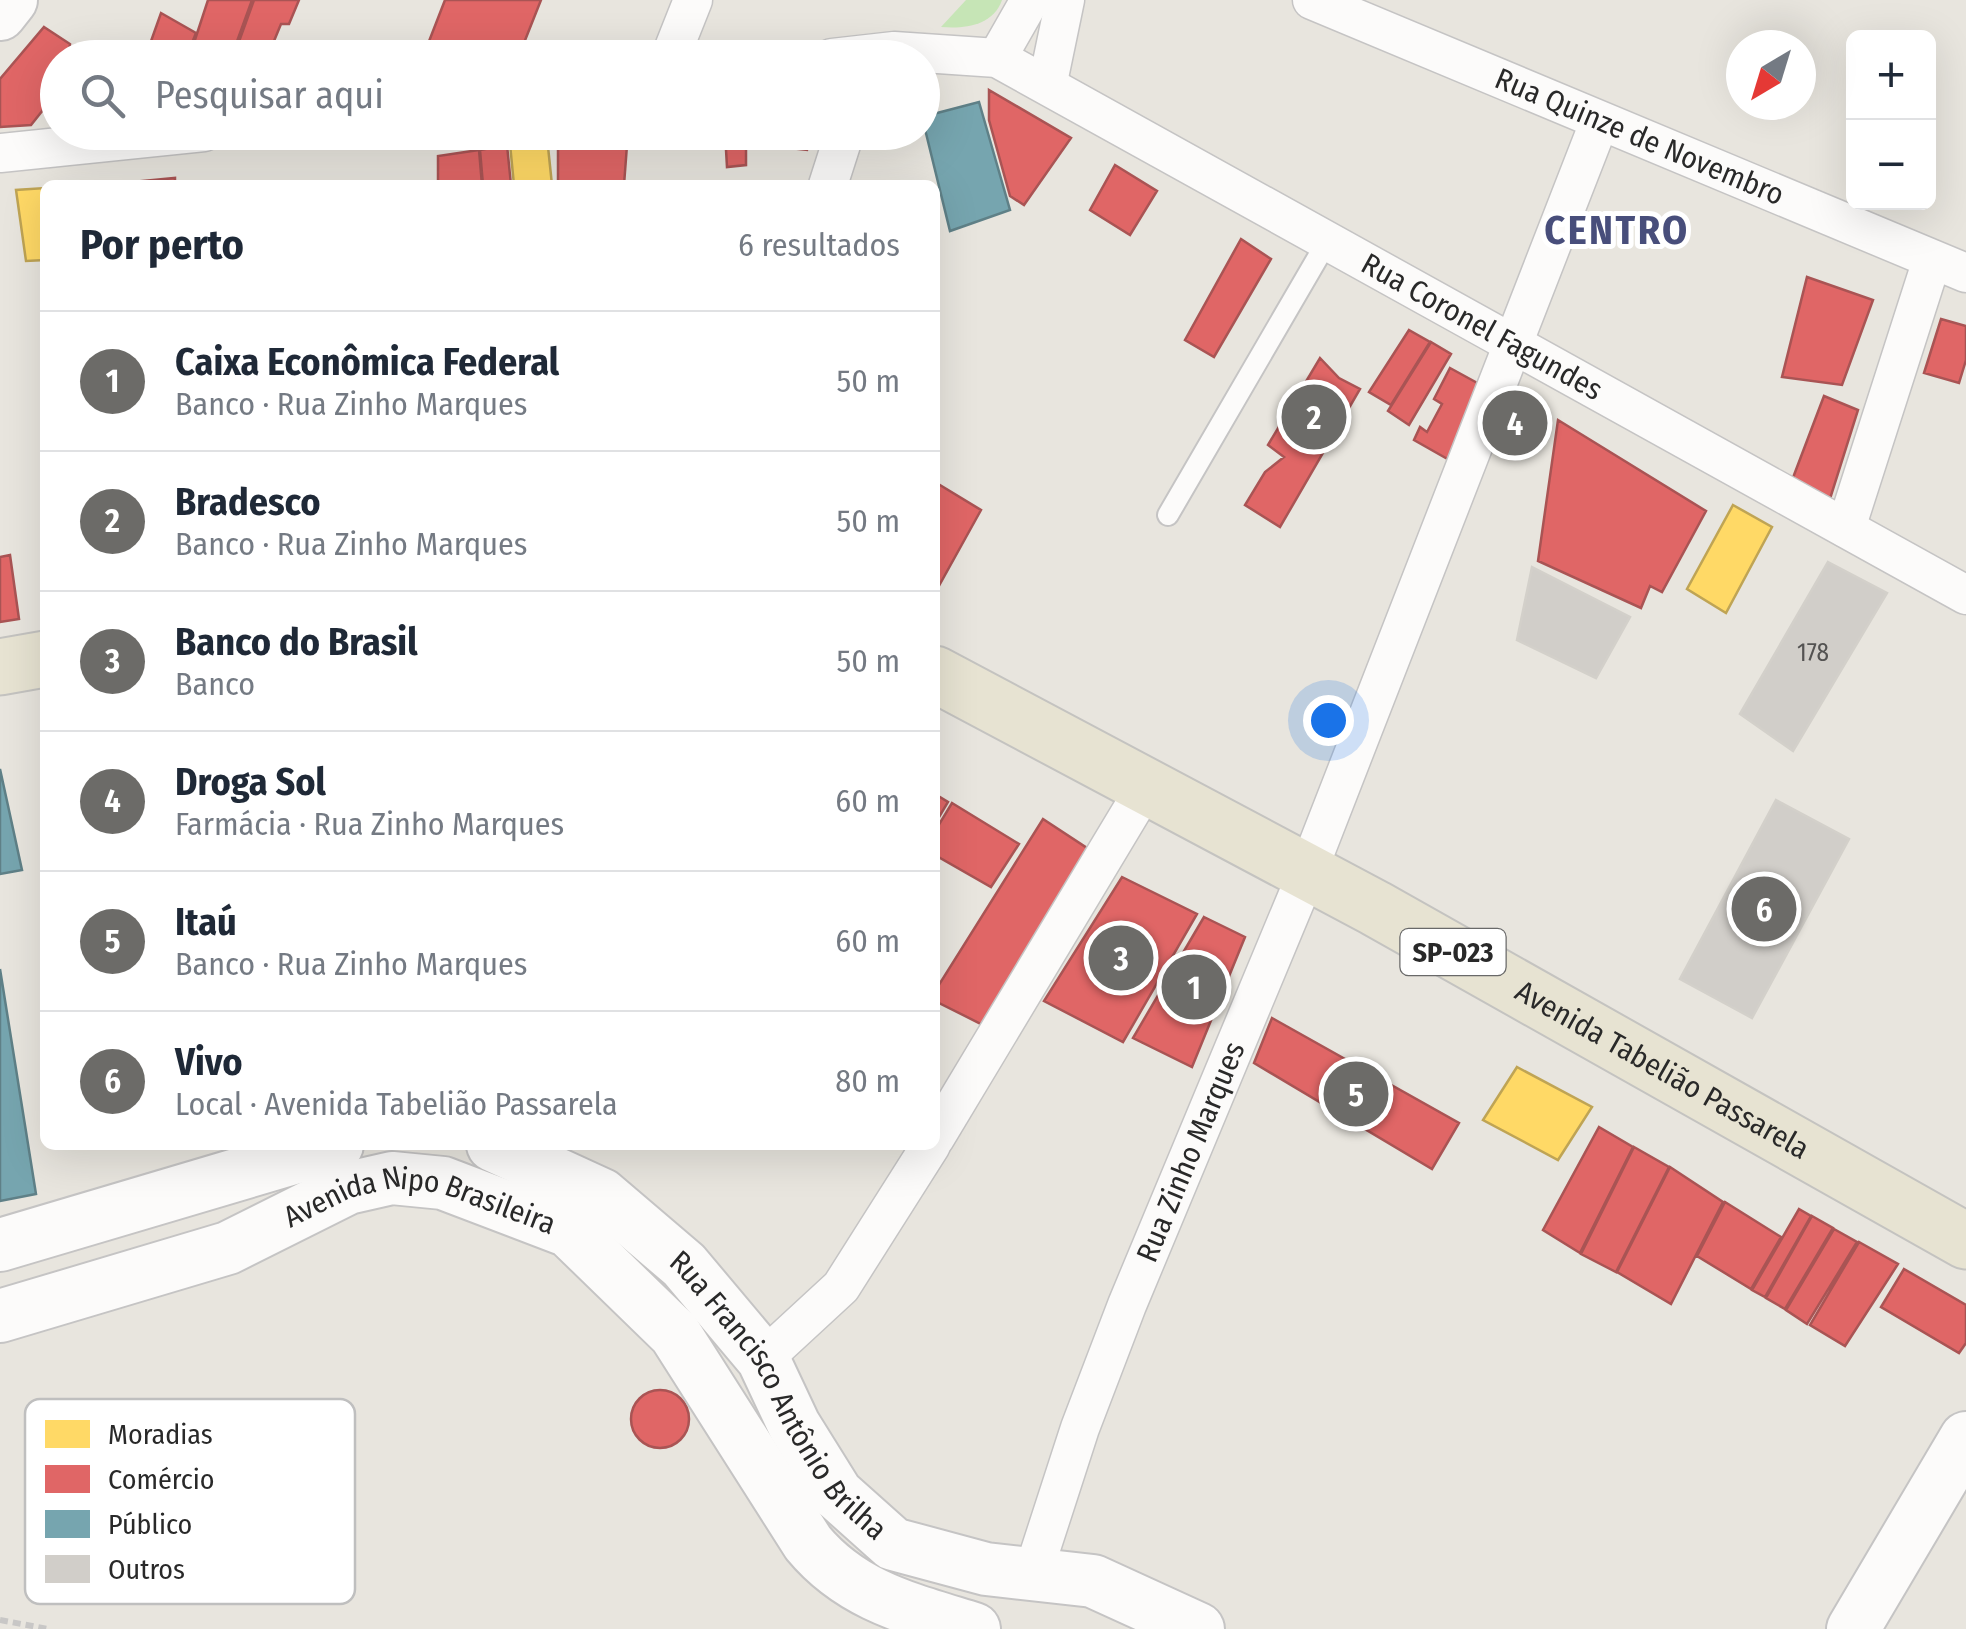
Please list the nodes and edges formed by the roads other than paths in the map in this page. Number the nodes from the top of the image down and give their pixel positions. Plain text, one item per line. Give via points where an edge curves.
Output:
1 (11, 0) edge
2 (693, 0) edge
3 (1030, 0) edge
4 (1065, 0) edge
5 (1312, 0) edge
6 (1351, 8) edge
7 (0, 14) edge
8 (677, 40) edge
9 (940, 57) edge
10 (997, 58) junction
11 (1048, 82) junction
12 (1599, 122) junction
13 (40, 150) edge
14 (839, 150) edge
15 (0, 154) edge
16 (830, 180) edge
17 (1328, 240) junction
18 (1949, 267) edge
19 (1510, 342) junction
20 (1168, 515) dead end
21 (1846, 528) junction
22 (1966, 595) edge
23 (40, 659) edge
24 (0, 667) edge
25 (940, 677) edge
26 (1147, 785) junction
27 (1307, 873) junction
28 (940, 1130) edge
29 (319, 1150) edge
30 (504, 1150) edge
31 (927, 1150) edge
32 (1966, 1241) edge
33 (0, 1245) edge
34 (0, 1316) edge
35 (763, 1359) junction
36 (1966, 1438) edge
37 (1033, 1572) junction
38 (974, 1629) edge
39 (1198, 1629) edge
40 (1854, 1629) edge

1 - 7 street
2 - 8 street
3 - 10 street
4 - 11 street
5 - 6 street, Rua Quinze de Novembro
6 - 12 street, Rua Quinze de Novembro
9 - 10 street
10 - 11 street, Rua Coronel Fagundes
11 - 17 street, Rua Coronel Fagundes
12 - 18 street, Rua Quinze de Novembro
12 - 19 street, Rua Zinho Marques
13 - 15 street
14 - 16 street
17 - 19 street, Rua Coronel Fagundes
17 - 20 lane
18 - 21 street
19 - 21 street, Rua Coronel Fagundes
19 - 27 street, Rua Zinho Marques
21 - 22 street, Rua Coronel Fagundes
23 - 24 main road
25 - 26 main road, Avenida Tabelião Passarela / SP-023
26 - 27 main road, Avenida Tabelião Passarela / SP-023
26 - 28 street
27 - 32 main road, Avenida Tabelião Passarela / SP-023
27 - 37 street, Rua Zinho Marques via 1128,1305
29 - 33 street
30 - 35 street, Rua Francisco Antônio Brilha via 618,1207 718,1301
31 - 35 street via 841,1287
34 - 38 street, Avenida Nipo Brasileira via 228,1248 348,1188 392,1178 444,1183 569,1231 675,1334 832,1572 862,1590
35 - 37 street, Rua Francisco Antônio Brilha via 837,1494 873,1529 935,1558
36 - 40 street
37 - 39 street, Rua Francisco Antônio Brilha via 1093,1581

